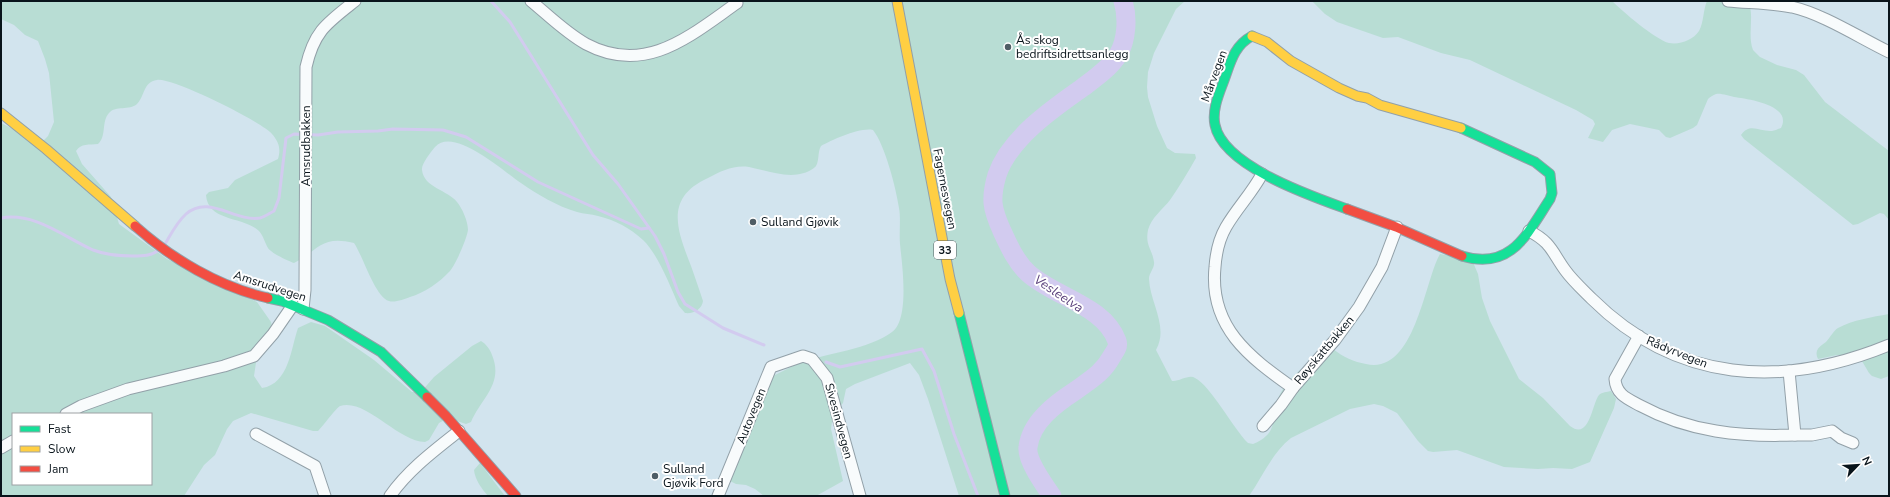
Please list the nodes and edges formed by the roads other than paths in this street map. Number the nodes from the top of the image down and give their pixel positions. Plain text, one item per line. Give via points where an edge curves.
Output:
1 (355, 1) edge
2 (531, 1) edge
3 (897, 1) edge
4 (1728, 1) edge
5 (737, 2) dead end
6 (1889, 52) edge
7 (1, 113) edge
8 (1262, 174) junction
9 (1397, 227) junction
10 (1529, 231) junction
11 (293, 305) junction
12 (304, 309) junction
13 (1638, 336) junction
14 (1889, 345) edge
15 (803, 356) joint
16 (1789, 371) junction
17 (1292, 388) junction
18 (68, 413) edge
19 (1263, 426) dead end
20 (459, 430) junction
21 (256, 434) dead end
22 (1795, 435) junction
23 (12, 442) edge
24 (1853, 443) dead end
25 (1, 448) edge
26 (325, 496) edge
27 (390, 496) edge
28 (516, 496) edge
29 (718, 496) edge
30 (860, 496) edge
31 (1005, 496) edge

1 - 12 street, Amsrudbakken via 316,37 306,67
2 - 5 street via 586,44 626,55 666,49 684,40
3 - 31 street, Fagernesvegen / 33 via 950,279
4 - 6 street via 1794,7 1829,21
7 - 11 street, Amsrudvegen via 175,257 220,282
8 - 9 street, Mårvegen via 1315,197
8 - 10 street, Mårvegen via 1221,141 1213,122 1215,105 1232,56 1242,41 1252,36 1266,42 1290,61 1339,88 1380,105 1458,127 1535,162 1550,174 1552,194
8 - 17 street, Røyskattbakken via 1252,193 1226,227 1217,250 1215,294 1221,317 1229,332 1248,354
9 - 10 street, Mårvegen via 1481,261 1493,260 1507,254
9 - 17 street, Røyskattbakken via 1382,267 1359,307 1335,340
10 - 13 street, Rådyrvegen via 1542,237 1565,271 1593,300
11 - 12 street, Amsrudvegen
11 - 18 street via 254,356 224,366 128,389
12 - 20 street, Amsrudvegen via 328,320 381,352
13 - 16 street, Rådyrvegen via 1700,364 1742,371
13 - 22 street via 1615,379 1615,386 1621,396 1654,413 1694,428 1728,434
14 - 16 street, Rådyrvegen via 1849,360
15 - 29 street, Autovegen via 771,367
15 - 30 street, Sivesindvegen via 812,359 827,378
16 - 22 street
17 - 19 street, Røyskattbakken
20 - 27 street via 399,483
20 - 28 street, Amsrudvegen
21 - 26 street via 316,466
22 - 24 street via 1832,431
23 - 25 street

